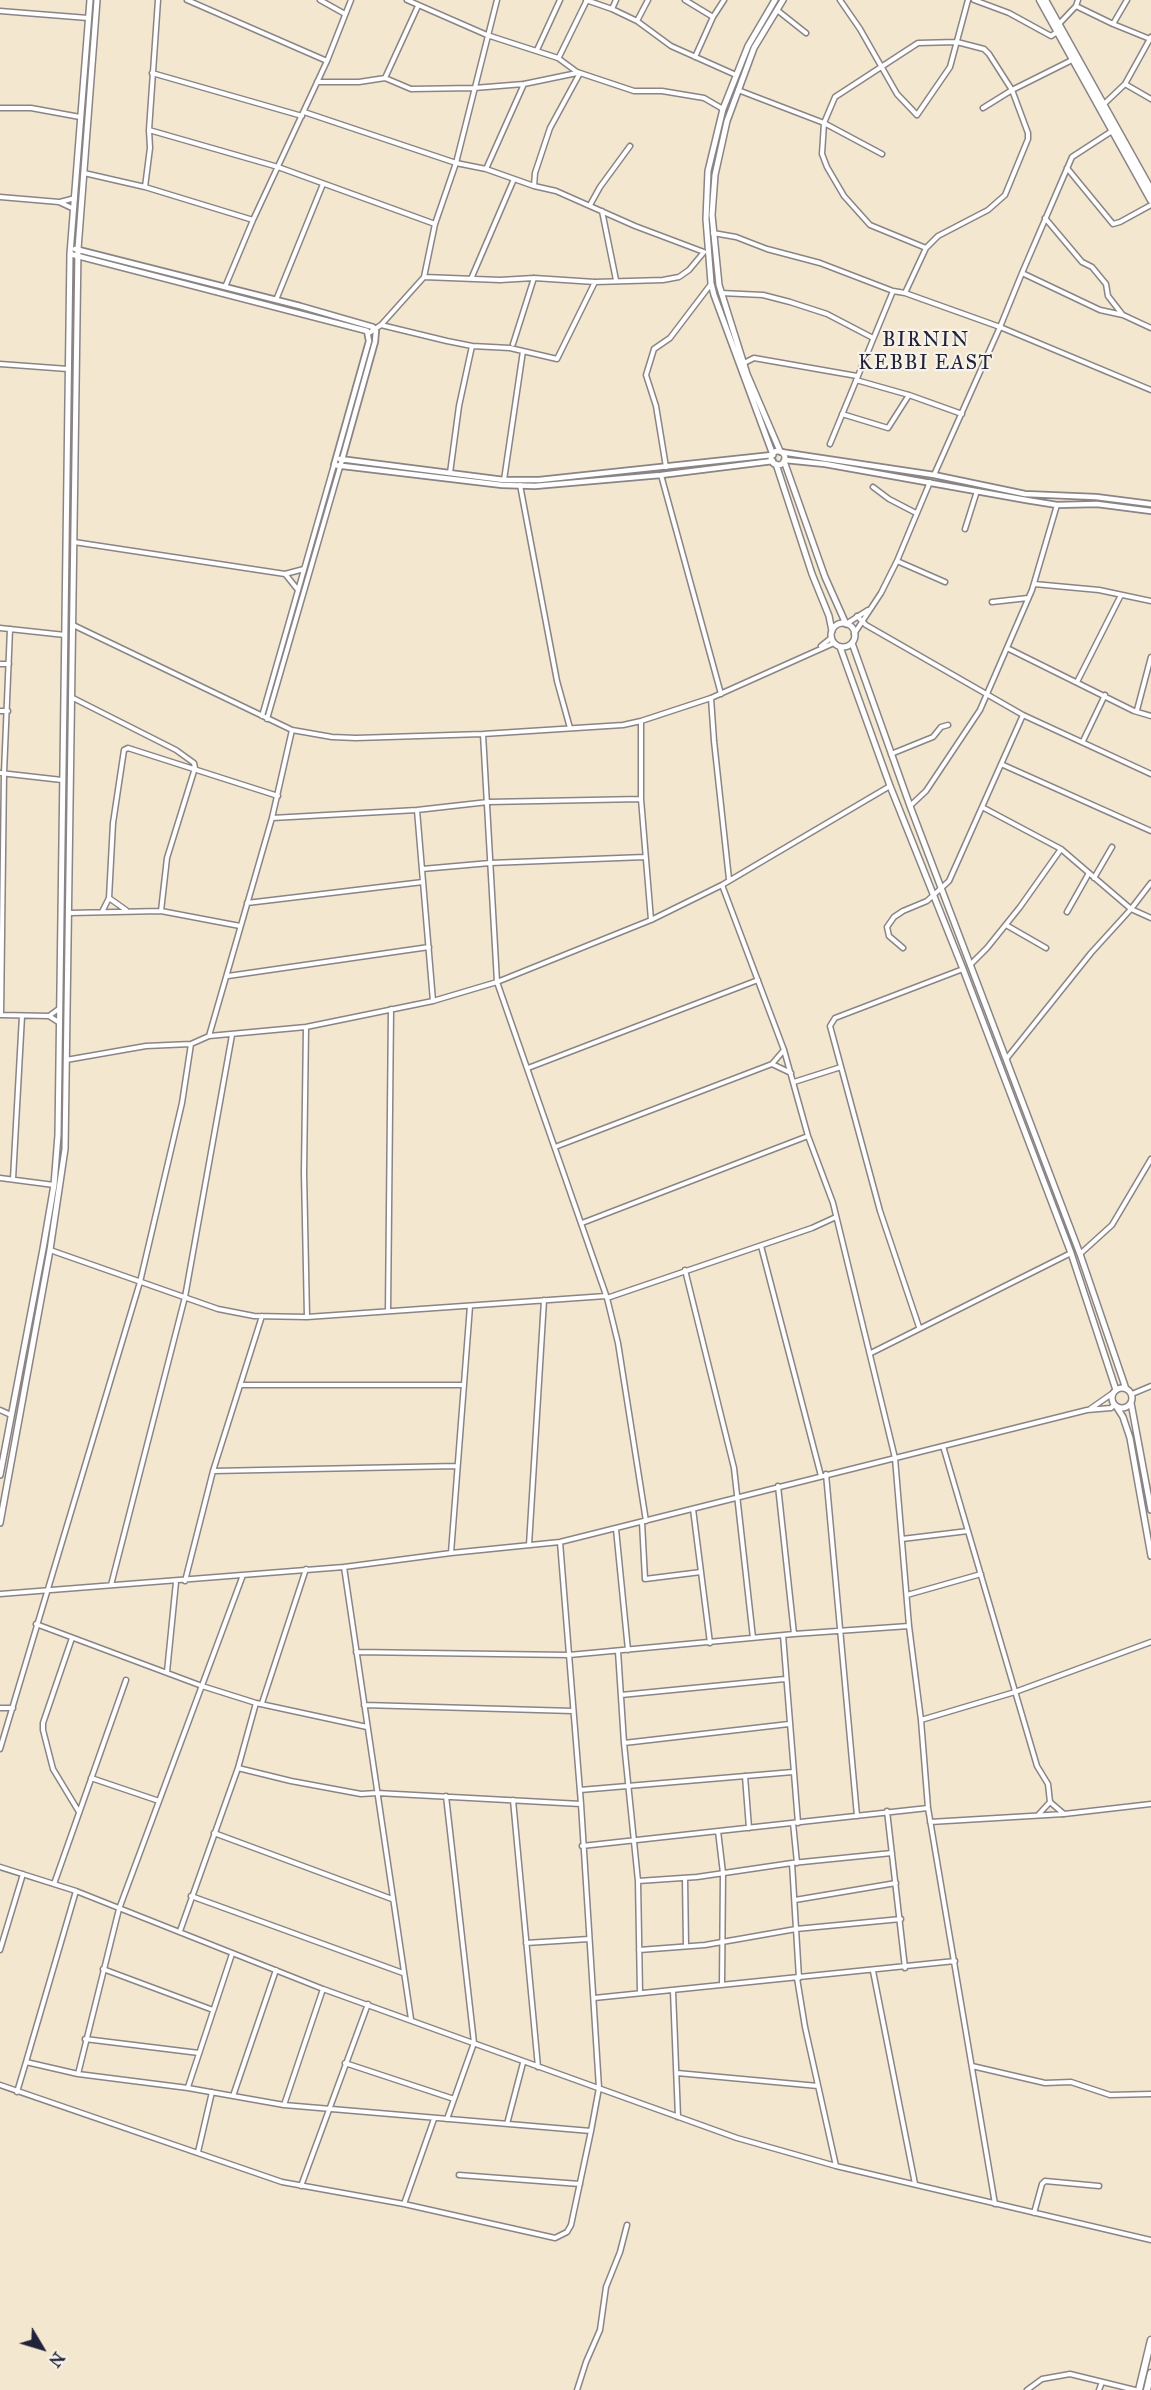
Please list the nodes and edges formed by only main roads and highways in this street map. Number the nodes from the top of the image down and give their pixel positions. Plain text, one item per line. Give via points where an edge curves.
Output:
1 (90, 0) edge
2 (97, 0) edge
3 (775, 0) edge
4 (783, 0) edge
5 (1040, 0) edge
6 (1045, 0) edge
7 (1151, 190) edge
8 (1151, 200) edge
9 (780, 451) junction
10 (774, 459) junction
11 (784, 461) junction
12 (846, 624) junction
13 (832, 637) junction
14 (852, 643) junction
15 (840, 647) junction
16 (69, 945) junction
17 (61, 946) junction
18 (45, 1239) junction
19 (52, 1239) junction
20 (1126, 1389) junction
21 (1115, 1392) junction
22 (1131, 1403) junction
23 (1115, 1406) junction
24 (0, 1475) edge
25 (1151, 1510) edge
26 (0, 1523) edge
27 (1151, 1556) edge
28 (1151, 2340) edge
29 (1151, 2373) edge
30 (1137, 2390) edge
31 (1147, 2390) edge

1 - 17 main road via 70,251
2 - 16 main road via 77,252
3 - 10 main road via 748,46 723,109 708,171 706,219 711,283
4 - 9 main road via 754,48 737,90 718,153 712,233 721,292 743,364
5 - 8 main road
6 - 7 main road
9 - 10 main road
9 - 11 main road via 785,455
10 - 11 main road
10 - 13 main road via 829,616
11 - 12 main road
12 - 13 main road via 837,625
12 - 14 main road via 853,629
13 - 15 main road
14 - 15 main road
14 - 20 main road via 1080,1254
15 - 21 main road via 1071,1253
16 - 17 main road
16 - 19 main road via 65,1149
17 - 18 main road via 58,1135
18 - 19 main road
18 - 24 main road
19 - 26 main road
20 - 21 main road
20 - 22 main road via 1132,1394
21 - 23 main road
22 - 23 main road via 1124,1408
22 - 25 main road
23 - 27 main road via 1130,1438
28 - 30 main road
29 - 31 main road

